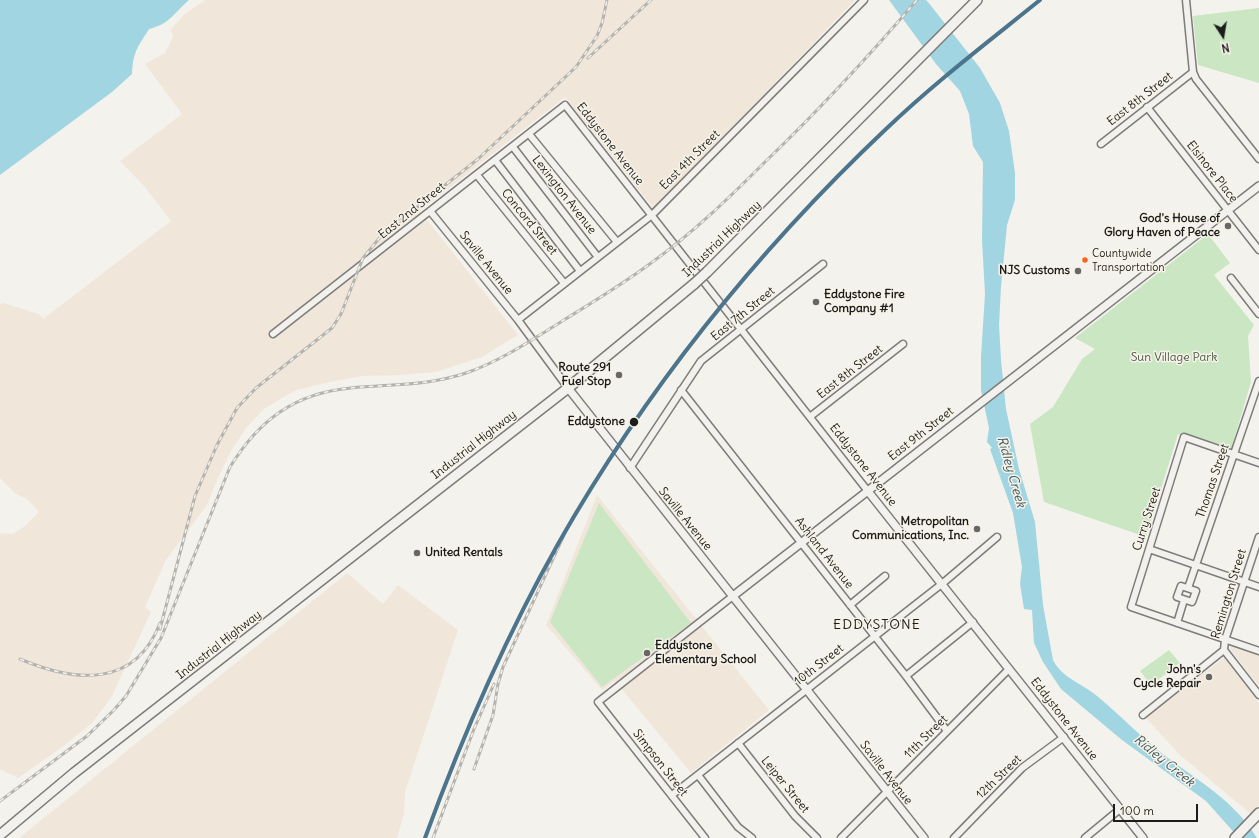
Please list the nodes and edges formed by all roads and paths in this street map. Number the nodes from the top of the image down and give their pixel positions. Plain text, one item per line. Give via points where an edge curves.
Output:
1 (864, 0) edge
2 (977, 0) edge
3 (1186, 0) edge
4 (1193, 72) junction
5 (565, 105) joint
6 (1147, 107) junction
7 (529, 134) junction
8 (1101, 144) dead end
9 (512, 147) junction
10 (1259, 159) edge
11 (495, 160) junction
12 (477, 175) junction
13 (1259, 186) edge
14 (1228, 210) junction
15 (430, 212) junction
16 (652, 215) junction
17 (617, 242) junction
18 (1259, 250) edge
19 (598, 256) junction
20 (823, 264) dead end
21 (580, 271) junction
22 (1231, 278) dead end
23 (564, 283) junction
24 (1259, 314) edge
25 (518, 320) junction
26 (742, 330) junction
27 (273, 334) dead end
28 (903, 344) dead end
29 (1259, 381) edge
30 (568, 388) junction
31 (681, 390) junction
32 (811, 416) junction
33 (1234, 454) junction
34 (1259, 463) edge
35 (630, 468) junction
36 (867, 490) junction
37 (997, 537) dead end
38 (1259, 537) edge
39 (800, 543) junction
40 (1149, 549) junction
41 (1196, 565) junction
42 (885, 576) dead end
43 (1244, 582) junction
44 (942, 583) junction
45 (1259, 587) edge
46 (1188, 588) junction
47 (733, 596) junction
48 (1184, 600) junction
49 (850, 605) junction
50 (974, 622) junction
51 (1177, 622) junction
52 (874, 636) junction
53 (1225, 640) junction
54 (1224, 650) junction
55 (1259, 651) edge
56 (1009, 669) junction
57 (906, 676) junction
58 (807, 689) junction
59 (1259, 695) edge
60 (598, 702) joint
61 (1143, 715) dead end
62 (947, 731) junction
63 (1064, 737) junction
64 (738, 743) junction
65 (698, 775) junction
66 (887, 792) junction
67 (672, 795) junction
68 (1120, 809) junction
69 (1259, 813) edge
70 (0, 835) edge
71 (1236, 837) edge
72 (705, 838) edge
73 (752, 838) edge
74 (817, 838) edge
75 (841, 838) edge
76 (924, 838) edge
77 (954, 838) edge
78 (1085, 838) edge
79 (1142, 838) edge

1 - 16 street, East 4th Street
2 - 30 main road, Industrial Highway, bridge via 707,272
3 - 4 street
4 - 6 street, East 8th Street
4 - 10 street
5 - 7 street, East 2nd Street
5 - 16 street, Eddystone Avenue
6 - 8 street, East 8th Street
6 - 14 street, Elsinore Place
7 - 9 street, East 2nd Street
7 - 17 street
9 - 11 street, East 2nd Street
9 - 19 street, Lexington Avenue
11 - 12 street, East 2nd Street
11 - 21 street
12 - 15 street, East 2nd Street
12 - 23 street, Concord Street
13 - 14 street, East 9th Street
14 - 18 street, Elsinore Place
14 - 36 street, East 9th Street
15 - 25 street, Saville Avenue
15 - 27 street, East 2nd Street
16 - 17 street, East 4th Street
16 - 26 street, Eddystone Avenue
17 - 19 street, East 4th Street
19 - 21 street, East 4th Street
20 - 26 street, East 7th Street
21 - 23 street, East 4th Street
22 - 24 street
23 - 25 street, East 4th Street
25 - 30 street, Saville Avenue
26 - 31 street, East 7th Street via 701,361
26 - 32 street, Eddystone Avenue
28 - 32 street, East 8th Street
29 - 33 street, Thomas Street
30 - 35 street, Saville Avenue
30 - 70 main road, Industrial Highway via 74,773
31 - 35 street, East 7th Street
31 - 39 street, Ashland Avenue via 777,510
32 - 36 street, Eddystone Avenue
33 - 34 street
33 - 40 street, Curry Street via 1184,437
33 - 41 street, Thomas Street
35 - 47 street, Saville Avenue
36 - 39 street, East 9th Street
36 - 44 street, Eddystone Avenue
37 - 44 street, 10th Street
38 - 43 street, Remington Street
39 - 47 street, East 9th Street
39 - 49 street, Ashland Avenue
40 - 41 street
40 - 51 street, Curry Street via 1131,607
41 - 43 street
41 - 46 street, Thomas Street
42 - 49 street
43 - 45 street
43 - 53 street, Remington Street
44 - 50 street, Eddystone Avenue
44 - 52 street, 10th Street
46 - 48 street via 1181,586 1178,597
46 - 48 street via 1196,591 1192,602
47 - 58 street, Saville Avenue
47 - 60 street, East 9th Street
48 - 51 street
49 - 52 street, Ashland Avenue
50 - 56 street, Eddystone Avenue
50 - 57 street
51 - 53 street
52 - 57 street, Ashland Avenue
52 - 58 street, 10th Street
53 - 54 street, Remington Street
53 - 55 street
54 - 59 street
54 - 61 street, Remington Street
56 - 62 street, 11th Street
56 - 63 street, Eddystone Avenue
57 - 62 street, Ashland Avenue
58 - 64 street, 10th Street
58 - 66 street, Saville Avenue
60 - 67 street, Simpson Street
62 - 66 street, 11th Street
63 - 68 street, Eddystone Avenue
63 - 77 street, 12th Street via 1022,768
64 - 65 street, 10th Street
64 - 74 street, Leiper Street via 795,816
65 - 67 street, 10th Street
65 - 73 street via 738,827
66 - 75 street, 11th Street
66 - 76 street, Saville Avenue
67 - 72 street, Simpson Street
68 - 78 street
68 - 79 street, Eddystone Avenue
69 - 71 main road

